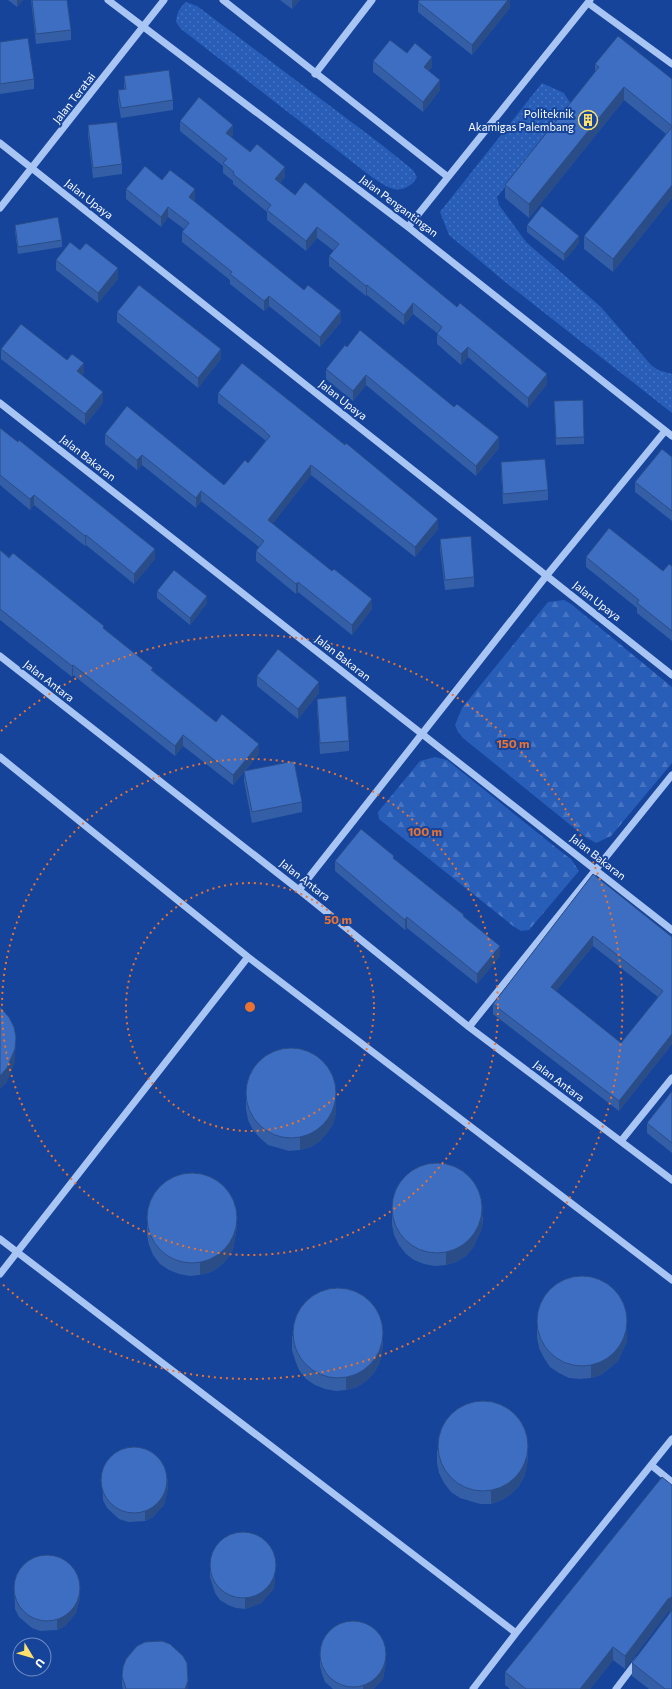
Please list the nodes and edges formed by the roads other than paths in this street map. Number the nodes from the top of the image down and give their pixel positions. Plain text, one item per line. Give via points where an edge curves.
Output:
1 (108, 0) edge
2 (164, 0) edge
3 (222, 0) edge
4 (372, 0) edge
5 (589, 2) edge
6 (142, 28) junction
7 (672, 64) edge
8 (315, 74) junction
9 (0, 143) edge
10 (32, 168) junction
11 (448, 177) junction
12 (0, 208) edge
13 (408, 227) junction
14 (0, 403) edge
15 (665, 431) junction
16 (672, 436) edge
17 (547, 575) junction
18 (0, 656) edge
19 (672, 675) edge
20 (421, 733) junction
21 (0, 758) edge
22 (672, 775) edge
23 (596, 869) junction
24 (299, 890) junction
25 (672, 930) edge
26 (248, 957) junction
27 (469, 1026) junction
28 (672, 1078) edge
29 (621, 1141) junction
30 (672, 1180) edge
31 (0, 1238) edge
32 (18, 1252) junction
33 (0, 1274) edge
34 (672, 1280) edge
35 (672, 1439) edge
36 (651, 1465) junction
37 (672, 1482) edge
38 (516, 1633) junction
39 (644, 1652) edge
40 (473, 1689) edge
41 (616, 1689) edge

1 - 6 street, Jalan Pengantingan
2 - 6 street, Jalan Teratai
3 - 8 street
4 - 8 street
5 - 7 street
5 - 11 street
6 - 10 street, Jalan Teratai
6 - 13 street, Jalan Pengantingan
8 - 11 street
9 - 10 street, Jalan Upaya
10 - 12 street, Jalan Teratai
10 - 17 street, Jalan Upaya
11 - 13 street
13 - 15 street, Jalan Pengantingan
14 - 20 street, Jalan Bakaran
15 - 16 street, Jalan Pengantingan
15 - 17 street
17 - 19 street, Jalan Upaya
17 - 20 street
18 - 24 street, Jalan Antara
20 - 23 street, Jalan Bakaran
20 - 24 street
21 - 26 street
22 - 23 street
23 - 25 street, Jalan Bakaran
23 - 27 street
24 - 27 street, Jalan Antara
26 - 32 street
26 - 34 street
27 - 29 street, Jalan Antara
28 - 29 street
29 - 30 street, Jalan Antara
31 - 32 street
32 - 33 street
32 - 38 street
35 - 36 street
36 - 37 street
36 - 38 street
38 - 40 street
39 - 41 street

